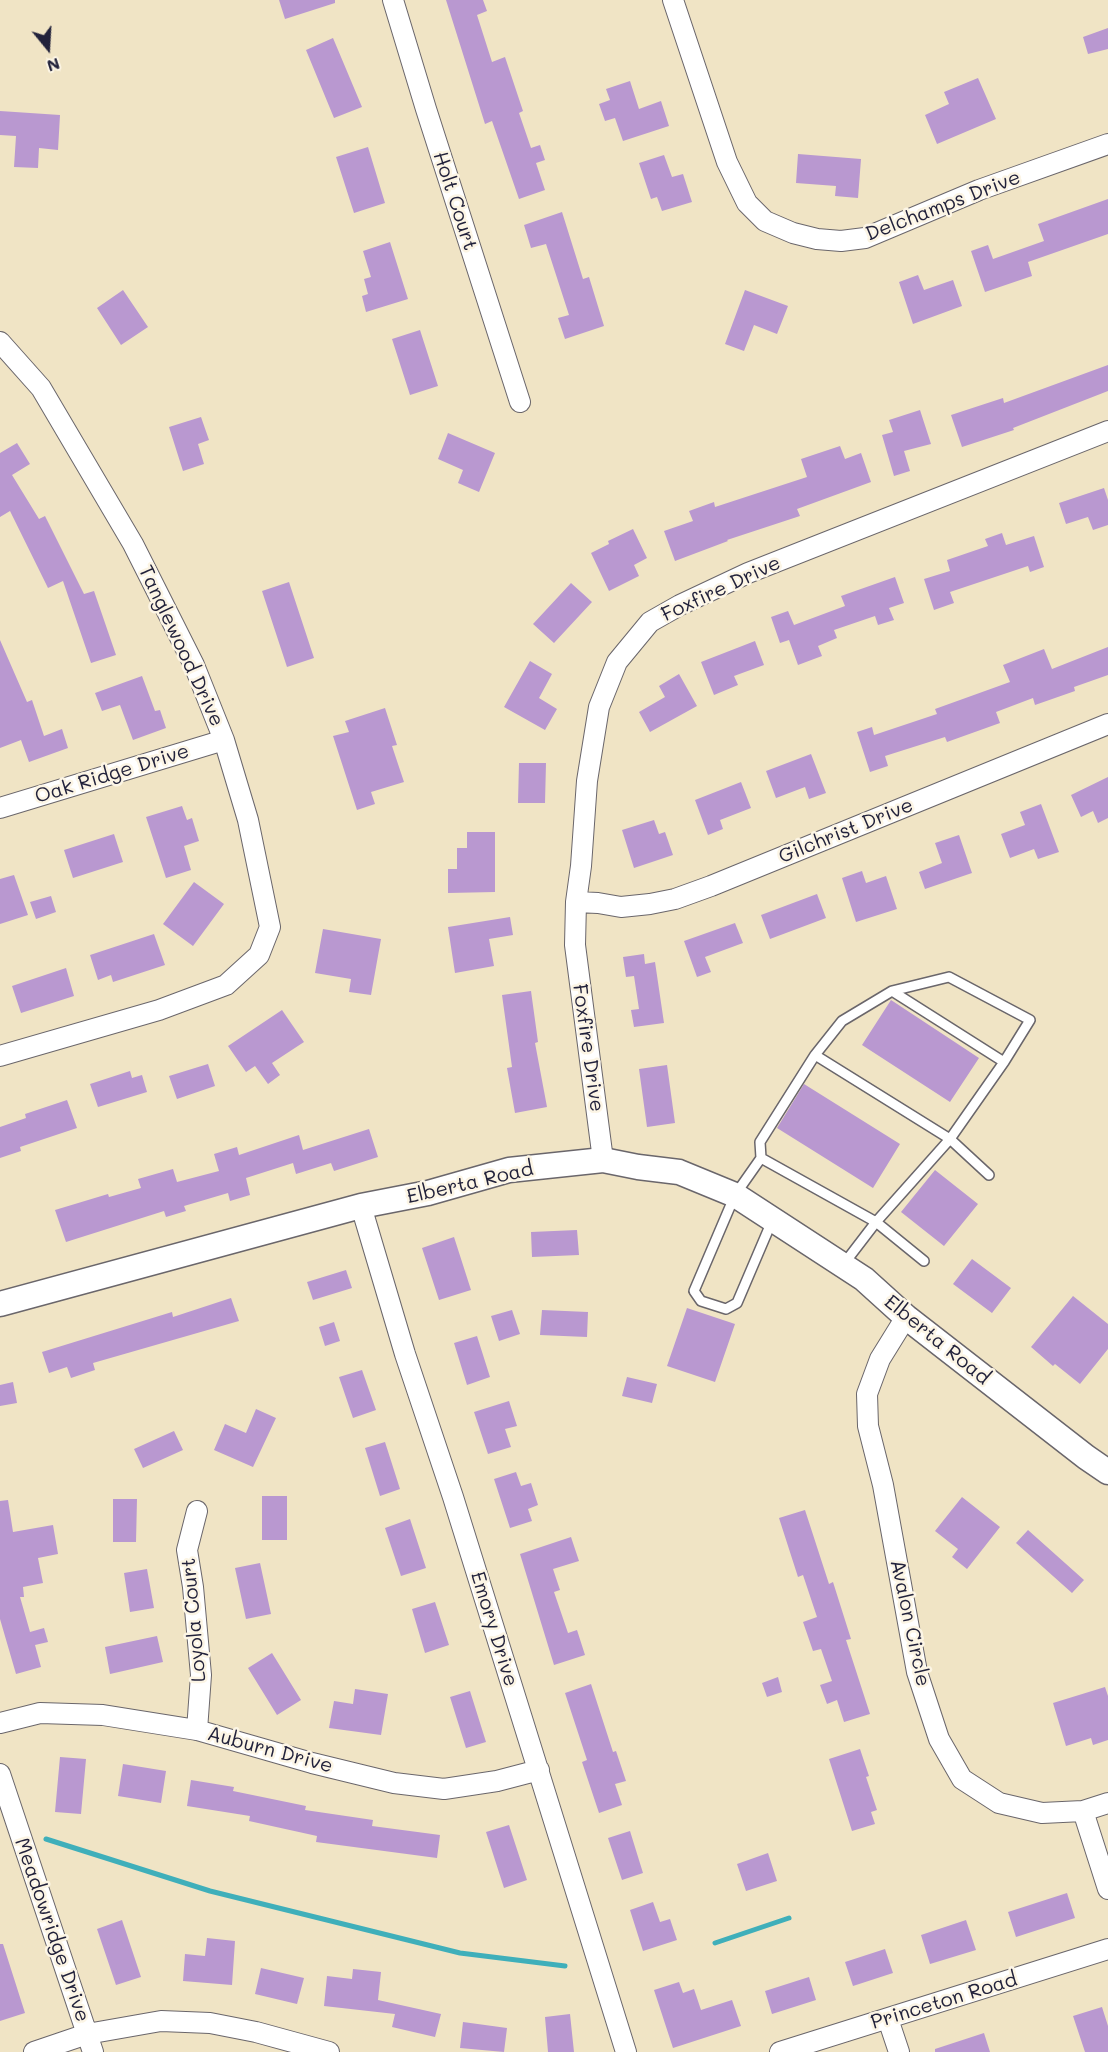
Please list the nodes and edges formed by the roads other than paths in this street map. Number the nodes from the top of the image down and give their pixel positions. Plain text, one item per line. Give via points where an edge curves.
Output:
1 (393, 0) edge
2 (673, 0) edge
3 (1108, 144) edge
4 (0, 342) edge
5 (520, 402) dead end
6 (1108, 431) edge
7 (1108, 724) edge
8 (224, 740) junction
9 (0, 808) edge
10 (576, 902) junction
11 (892, 991) junction
12 (815, 1055) junction
13 (0, 1056) edge
14 (1004, 1062) junction
15 (950, 1139) junction
16 (761, 1158) junction
17 (603, 1160) junction
18 (989, 1175) dead end
19 (735, 1195) junction
20 (361, 1206) junction
21 (773, 1219) junction
22 (876, 1222) junction
23 (924, 1262) dead end
24 (843, 1265) junction
25 (0, 1304) edge
26 (906, 1317) junction
27 (1108, 1472) edge
28 (197, 1511) dead end
29 (0, 1723) edge
30 (197, 1730) junction
31 (539, 1770) junction
32 (0, 1774) edge
33 (1108, 1803) edge
34 (1083, 1811) junction
35 (1108, 1889) edge
36 (1108, 1949) edge
37 (888, 2019) junction
38 (90, 2043) edge
39 (34, 2052) edge
40 (329, 2052) edge
41 (626, 2052) edge
42 (780, 2052) edge
43 (899, 2052) edge

1 - 5 street, Holt Court
2 - 3 street, Delchamps Drive via 727,162 747,203 765,220 793,233 841,241 865,238 980,190
4 - 8 street, Tanglewood Drive via 41,388 133,544 194,665
6 - 10 street, Foxfire Drive via 748,573 650,622 617,662 599,707 587,782
7 - 10 street, Gilchrist Drive via 711,886 675,898 621,907
8 - 9 street, Oak Ridge Drive
8 - 13 street, Tanglewood Drive via 248,820 270,927 259,955 226,985 159,1010
10 - 17 street, Foxfire Drive via 575,945
11 - 12 lane via 842,1021
11 - 14 lane
11 - 14 lane via 949,977 1030,1020
12 - 15 lane
12 - 16 lane via 760,1142
14 - 15 lane
15 - 18 lane
15 - 22 lane
16 - 19 lane
16 - 22 lane
17 - 19 street, Elberta Road via 679,1172
17 - 20 street, Elberta Road via 509,1170 428,1193
19 - 21 street, Elberta Road
19 - 21 lane via 694,1291 701,1301 726,1309 737,1303
20 - 25 street, Elberta Road
20 - 31 street, Emory Drive
21 - 24 street, Elberta Road
22 - 23 lane
22 - 24 lane
24 - 26 street, Elberta Road
26 - 27 street, Elberta Road
26 - 34 street, Avalon Circle via 880,1359 867,1394 868,1426 883,1485 917,1672 939,1739 962,1779 999,1803 1042,1813
28 - 30 street, Loyola Court via 187,1550 201,1675
29 - 30 street, Auburn Drive via 40,1713 103,1715
30 - 31 street, Auburn Drive via 322,1765 424,1787 444,1789
31 - 41 street, Emory Drive
32 - 38 street, Meadowridge Drive
33 - 34 street, Avalon Circle
34 - 35 street
36 - 37 street, Princeton Road
37 - 42 street, Princeton Road
37 - 43 street
38 - 39 street
38 - 40 street via 161,2021 210,2023

